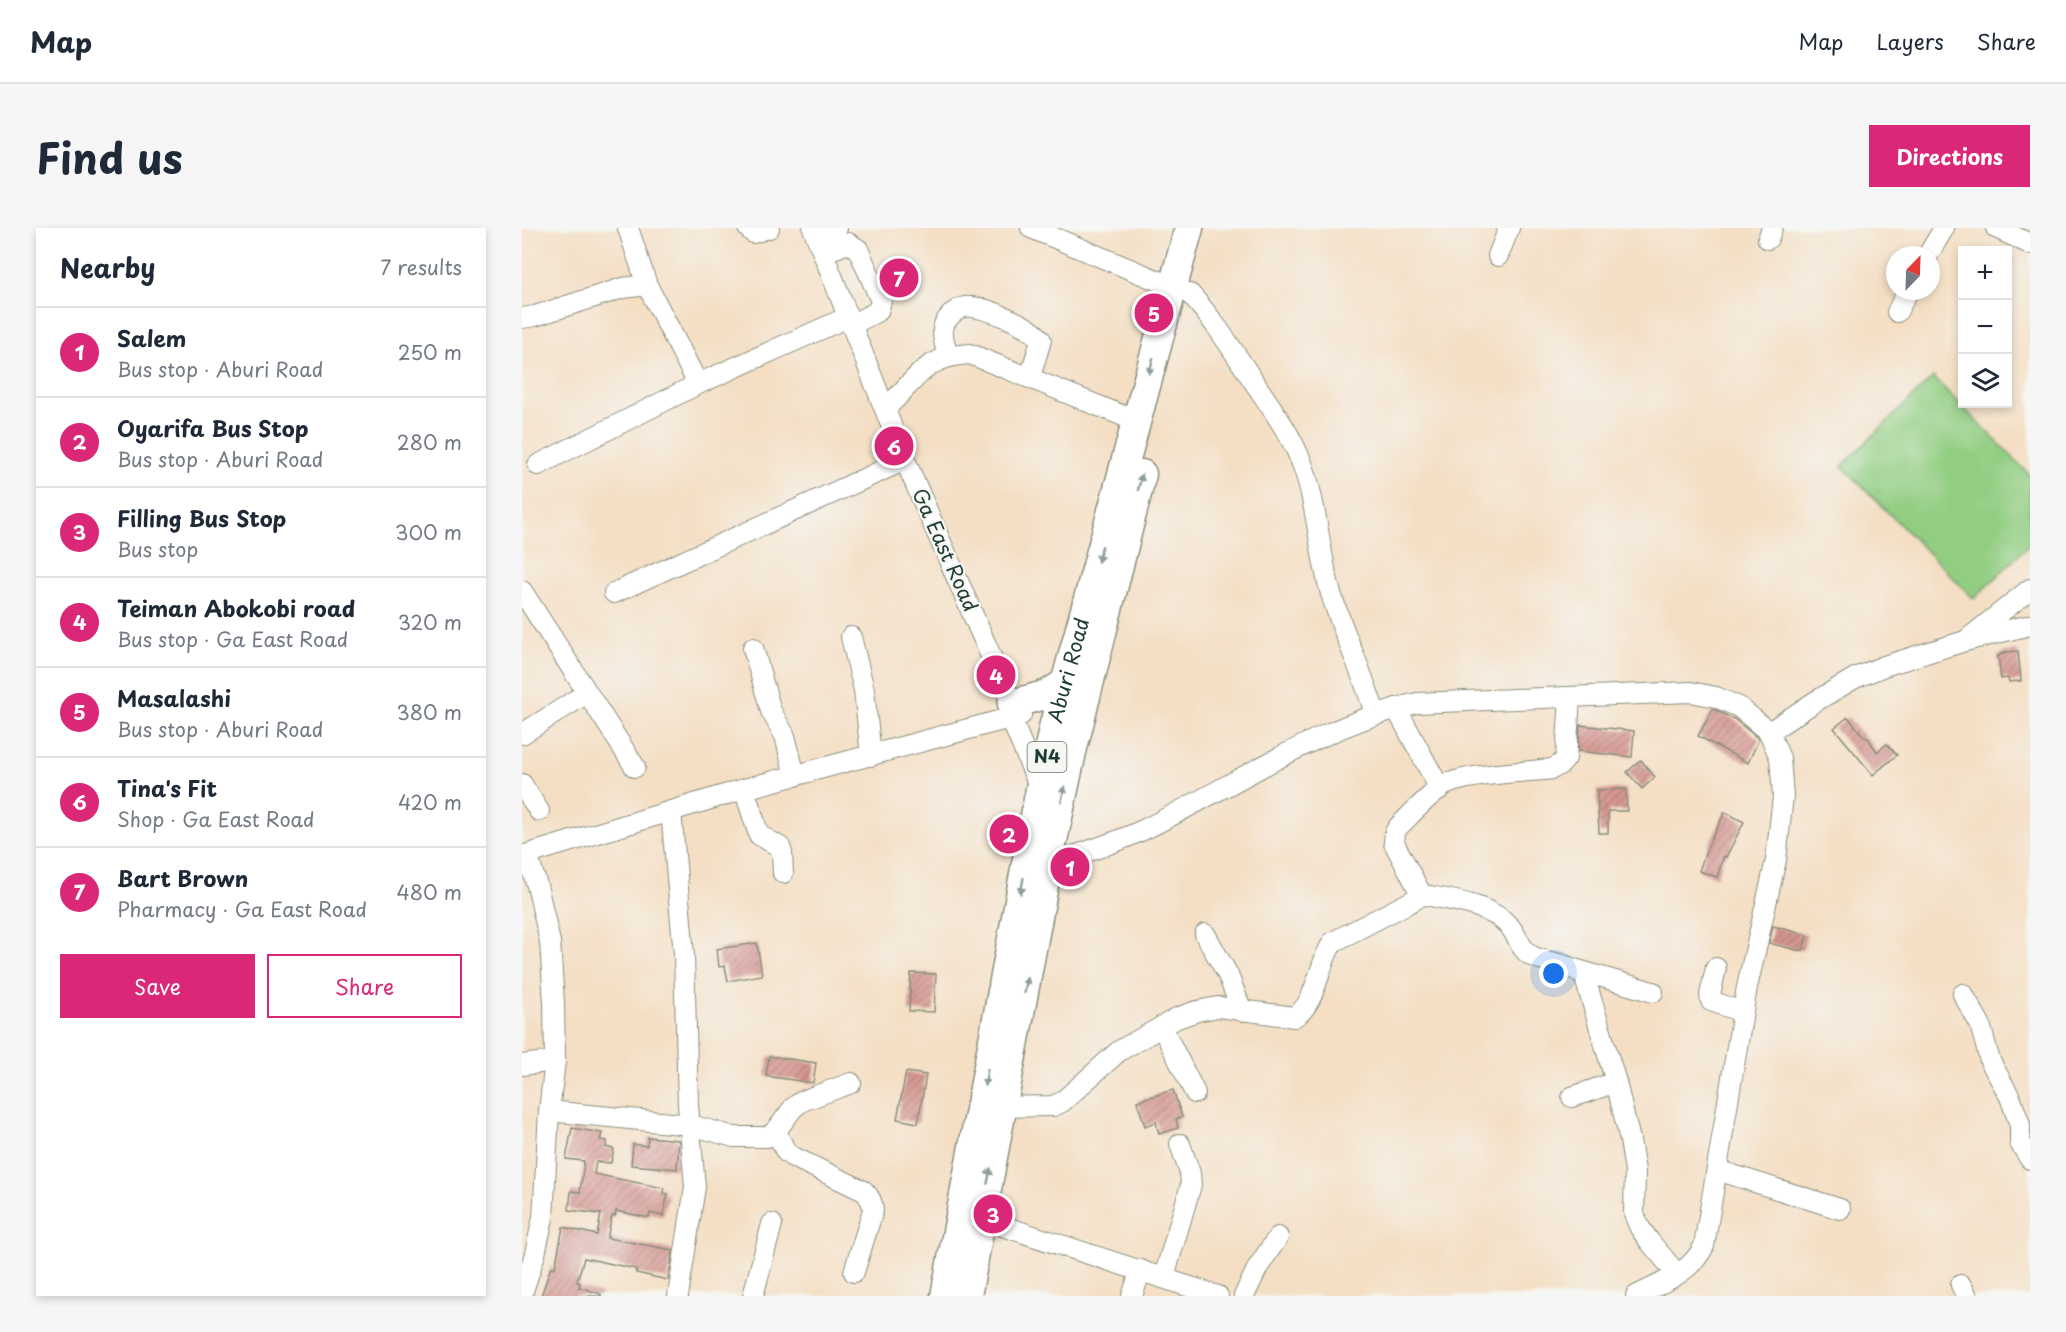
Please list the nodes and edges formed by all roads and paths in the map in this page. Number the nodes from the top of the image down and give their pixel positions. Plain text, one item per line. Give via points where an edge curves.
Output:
1 (628, 228) edge
2 (748, 228) edge
3 (769, 228) edge
4 (837, 228) edge
5 (1031, 228) edge
6 (1189, 228) edge
7 (1208, 228) edge
8 (1509, 228) edge
9 (1944, 228) edge
10 (1996, 228) edge
11 (818, 239) edge
12 (2030, 244) edge
13 (1933, 246) edge
14 (1498, 256) dead end
15 (647, 285) junction
16 (1181, 291) junction
17 (1903, 300) edge
18 (1897, 312) dead end
19 (522, 318) edge
20 (850, 321) junction
21 (948, 357) junction
22 (1030, 377) junction
23 (698, 384) junction
24 (886, 408) junction
25 (1136, 421) junction
26 (905, 460) junction
27 (538, 465) dead end
28 (2030, 589) edge
29 (522, 591) edge
30 (614, 593) dead end
31 (2030, 625) edge
32 (851, 637) dead end
33 (1965, 641) junction
34 (753, 648) dead end
35 (1066, 682) junction
36 (587, 693) junction
37 (1570, 697) junction
38 (1396, 708) junction
39 (1018, 712) junction
40 (1375, 714) junction
41 (1054, 724) junction
42 (1769, 732) junction
43 (522, 734) edge
44 (1072, 752) junction
45 (871, 756) junction
46 (635, 766) dead end
47 (795, 776) junction
48 (522, 784) edge
49 (744, 789) junction
50 (1040, 789) junction
51 (1440, 789) junction
52 (539, 812) dead end
53 (671, 812) junction
54 (524, 856) edge
55 (1048, 864) junction
56 (783, 873) dead end
57 (1419, 894) junction
58 (1205, 934) dead end
59 (1716, 968) dead end
60 (1578, 970) junction
61 (1653, 992) dead end
62 (1963, 994) dead end
63 (1242, 1011) junction
64 (1742, 1012) junction
65 (1162, 1027) junction
66 (555, 1061) junction
67 (522, 1065) edge
68 (1616, 1082) junction
69 (851, 1083) dead end
70 (1195, 1093) dead end
71 (1572, 1097) dead end
72 (1002, 1107) junction
73 (549, 1111) junction
74 (691, 1125) junction
75 (776, 1131) junction
76 (1180, 1144) dead end
77 (2030, 1159) edge
78 (1717, 1170) junction
79 (1840, 1209) dead end
80 (981, 1219) junction
81 (772, 1224) dead end
82 (1278, 1237) dead end
83 (1141, 1270) junction
84 (854, 1272) dead end
85 (1677, 1274) junction
86 (1164, 1277) junction
87 (522, 1294) edge
88 (678, 1296) edge
89 (753, 1296) edge
90 (945, 1296) edge
91 (967, 1296) edge
92 (1132, 1296) edge
93 (1218, 1296) edge
94 (1244, 1296) edge
95 (1636, 1296) edge

1 - 15 street
2 - 3 street via 756,233
4 - 11 street
5 - 16 street
6 - 16 highway, Aburi Road / N4
7 - 16 highway, Aburi Road / N4
8 - 14 street
9 - 13 street
10 - 12 street
11 - 20 street, Ga East Road
11 - 20 street via 848,243 858,249 881,302 878,311
15 - 19 street via 623,288
15 - 23 street
16 -> 25 highway, Aburi Road / N4
16 - 40 street via 1216,324 1299,453 1330,590
44 -> 16 highway, Aburi Road / N4 via 1144,467
17 - 18 street
20 - 23 street
20 - 24 street, Ga East Road
21 - 22 street via 970,354
21 - 22 street via 942,330 945,323 957,309 978,308 1037,334 1041,340
21 - 24 street via 924,368
22 - 25 street
23 - 27 street
24 - 26 street, Ga East Road
25 -> 35 highway, Aburi Road / N4
26 - 30 street
26 - 39 street, Ga East Road
28 - 33 street
29 - 36 street
31 - 33 street
32 - 45 street via 864,690
33 - 42 street via 1856,678
34 - 47 street
35 - 39 highway
35 - 41 highway, Aburi Road / N4
36 - 43 street
36 - 46 street
37 - 38 street via 1417,703
37 - 42 street via 1691,692 1739,707
37 - 51 street via 1566,758 1561,764 1552,769 1461,779
38 - 40 street
38 - 51 street
39 - 41 street
39 - 45 street
39 - 50 street, Ga East Road
40 - 55 street via 1312,740 1142,831
41 - 44 street
41 - 50 highway, Aburi Road / N4
42 - 64 street via 1780,758 1783,796 1776,860
55 -> 44 highway, Aburi Road / N4
45 - 47 street
47 - 49 street
48 - 52 street
49 - 53 street
49 - 56 street via 759,835 780,847
50 -> 90 highway, Aburi Road / N4
51 - 57 street via 1399,826 1393,837
53 - 54 street
53 - 74 street via 684,955
54 - 66 street via 537,885 550,942
72 -> 55 highway, Aburi Road / N4
57 - 60 street via 1491,913 1509,926 1524,950 1533,956
57 - 63 street via 1416,900 1333,942 1302,1012 1294,1017
58 - 63 street
59 - 64 street via 1711,1001
60 - 61 street
60 - 68 street via 1587,983
62 - 77 street via 1980,1024 1990,1061 2010,1097 2020,1125 2020,1143
63 - 65 street via 1218,1007 1197,1011
64 - 78 street
65 - 70 street
65 - 72 street via 1119,1051 1062,1102 1053,1106
66 - 67 street
66 - 73 street
68 - 71 street
68 - 85 street via 1635,1171 1634,1214 1650,1242
69 - 75 street via 802,1101
80 -> 72 highway, Aburi Road / N4
73 - 74 street
73 - 87 street via 543,1218
74 - 75 street via 734,1137 767,1137
74 - 88 street via 695,1187
75 - 84 street via 791,1156 869,1196 873,1210
76 - 86 street via 1191,1185
78 - 79 street
78 - 85 street via 1704,1246 1698,1258
80 - 83 street
80 - 91 highway, Aburi Road / N4
81 - 89 street
82 - 94 street
83 - 86 street
83 - 92 street
85 - 95 street
86 - 93 street

